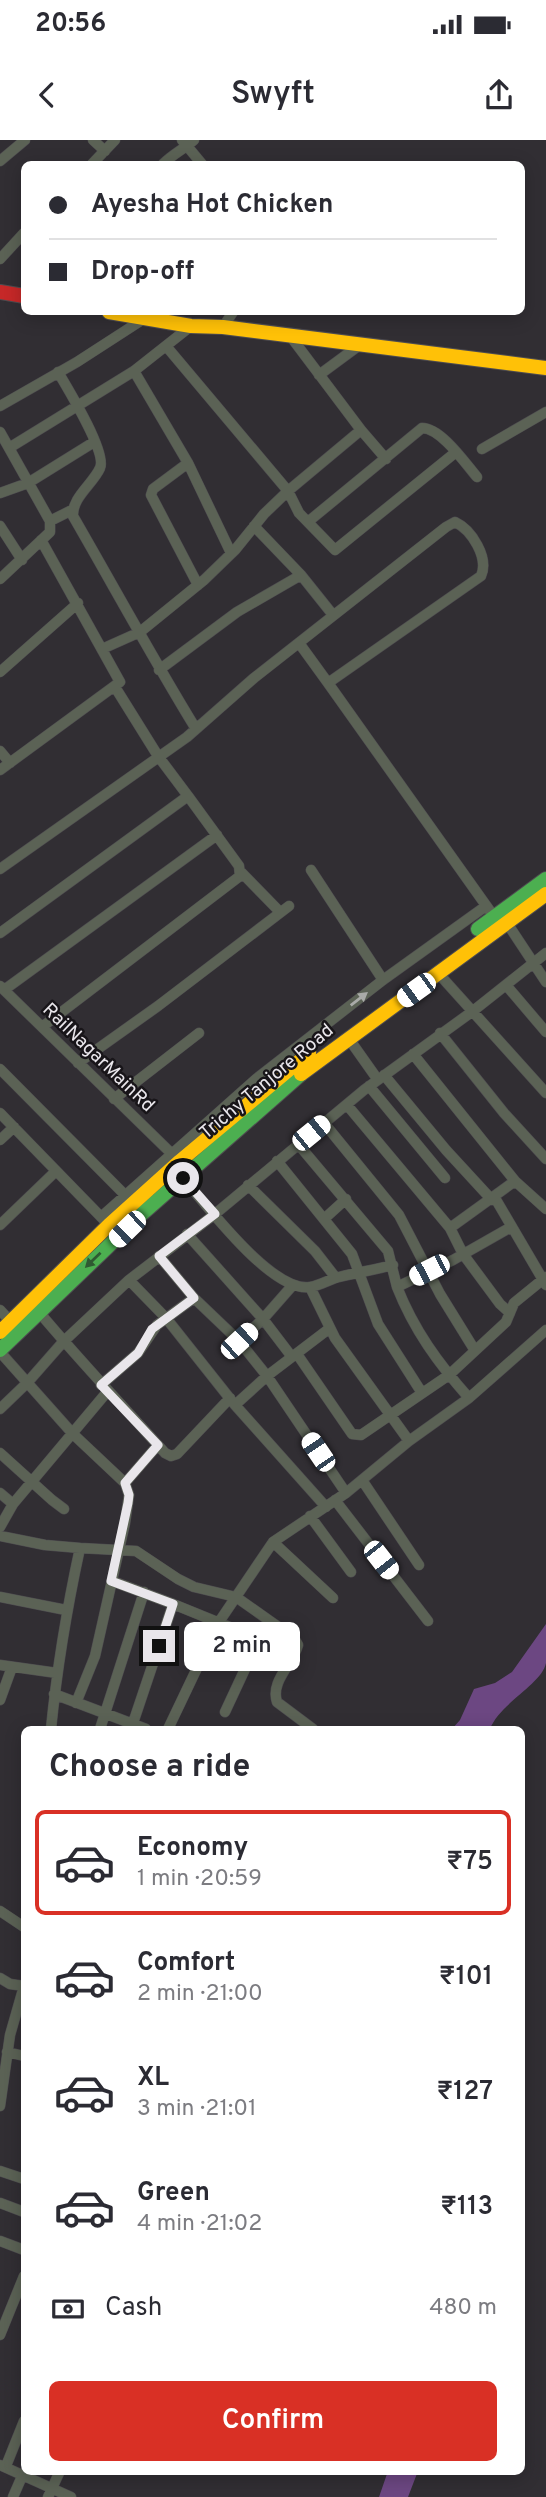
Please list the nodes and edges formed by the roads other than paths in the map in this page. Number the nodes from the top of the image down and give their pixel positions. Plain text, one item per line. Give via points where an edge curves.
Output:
1 (25, 140) edge
2 (93, 140) edge
3 (115, 140) edge
4 (188, 142) edge
5 (105, 151) junction
6 (0, 161) edge
7 (95, 161) edge
8 (166, 161) edge
9 (200, 161) edge
10 (21, 236) edge
11 (0, 259) edge
12 (0, 292) edge
13 (21, 296) edge
14 (127, 315) edge
15 (231, 315) edge
16 (145, 318) junction
17 (191, 326) junction
18 (223, 327) junction
19 (291, 337) junction
20 (361, 343) junction
21 (166, 346) junction
22 (546, 368) edge
23 (134, 371) junction
24 (58, 373) junction
25 (319, 375) junction
26 (0, 406) edge
27 (78, 406) junction
28 (546, 412) edge
29 (361, 430) junction
30 (0, 432) edge
31 (94, 442) junction
32 (9, 448) junction
33 (482, 449) dead end
34 (456, 452) junction
35 (386, 459) junction
36 (188, 463) junction
37 (477, 477) dead end
38 (29, 483) junction
39 (288, 491) junction
40 (0, 493) edge
41 (72, 510) junction
42 (50, 522) junction
43 (309, 522) junction
44 (0, 526) edge
45 (254, 526) junction
46 (41, 540) junction
47 (231, 553) junction
48 (22, 559) junction
49 (301, 575) junction
50 (0, 579) edge
51 (198, 585) junction
52 (78, 603) junction
53 (333, 615) junction
54 (141, 632) junction
55 (299, 643) junction
56 (102, 649) junction
57 (159, 670) junction
58 (0, 672) edge
59 (328, 682) junction
60 (116, 687) junction
61 (196, 729) junction
62 (0, 751) edge
63 (158, 756) junction
64 (10, 763) junction
65 (0, 770) edge
66 (188, 796) junction
67 (217, 835) junction
68 (0, 869) edge
69 (311, 870) dead end
70 (240, 871) junction
71 (546, 879) edge
72 (546, 894) edge
73 (496, 915) junction
74 (0, 933) edge
75 (546, 953) edge
76 (533, 962) junction
77 (439, 973) junction
78 (383, 981) junction
79 (546, 982) edge
80 (506, 985) junction
81 (2, 988) edge
82 (472, 1011) junction
83 (42, 1027) junction
84 (546, 1032) edge
85 (199, 1033) dead end
86 (440, 1033) junction
87 (348, 1039) junction
88 (413, 1054) junction
89 (78, 1063) junction
90 (0, 1069) edge
91 (377, 1080) junction
92 (546, 1093) edge
93 (114, 1099) junction
94 (347, 1105) junction
95 (0, 1113) edge
96 (324, 1123) junction
97 (14, 1127) junction
98 (0, 1140) edge
99 (298, 1144) junction
100 (172, 1154) junction
101 (546, 1158) edge
102 (278, 1161) junction
103 (56, 1171) junction
104 (183, 1178) junction
105 (445, 1178) dead end
106 (515, 1181) junction
107 (248, 1185) junction
108 (125, 1196) junction
109 (346, 1199) junction
110 (493, 1199) junction
111 (546, 1209) edge
112 (215, 1214) junction
113 (324, 1220) junction
114 (105, 1221) junction
115 (0, 1225) edge
116 (511, 1227) junction
117 (450, 1228) junction
118 (187, 1234) junction
119 (464, 1254) junction
120 (159, 1256) junction
121 (393, 1265) junction
122 (429, 1270) junction
123 (360, 1273) junction
124 (336, 1278) junction
125 (129, 1280) junction
126 (545, 1281) edge
127 (292, 1286) junction
128 (310, 1287) junction
129 (397, 1287) junction
130 (194, 1298) junction
131 (0, 1310) edge
132 (39, 1312) junction
133 (510, 1313) junction
134 (166, 1318) junction
135 (263, 1319) junction
136 (5, 1327) edge
137 (330, 1328) junction
138 (546, 1330) edge
139 (239, 1341) junction
140 (63, 1342) junction
141 (474, 1349) junction
142 (0, 1351) edge
143 (294, 1355) junction
144 (449, 1375) junction
145 (267, 1376) junction
146 (27, 1383) junction
147 (104, 1389) junction
148 (422, 1394) junction
149 (469, 1398) junction
150 (232, 1401) junction
151 (0, 1409) edge
152 (388, 1416) junction
153 (73, 1434) junction
154 (409, 1441) junction
155 (158, 1445) junction
156 (0, 1453) edge
157 (362, 1480) junction
158 (31, 1482) junction
159 (125, 1483) junction
160 (0, 1493) edge
161 (346, 1493) junction
162 (330, 1503) junction
163 (13, 1504) junction
164 (64, 1509) dead end
165 (310, 1516) junction
166 (0, 1527) edge
167 (0, 1536) edge
168 (273, 1542) junction
169 (80, 1548) junction
170 (119, 1550) junction
171 (419, 1565) dead end
172 (351, 1572) dead end
173 (111, 1581) junction
174 (144, 1592) junction
175 (0, 1597) edge
176 (236, 1597) junction
177 (333, 1598) dead end
178 (173, 1604) junction
179 (66, 1610) junction
180 (428, 1621) dead end
181 (219, 1622) junction
182 (0, 1665) edge
183 (12, 1667) junction
184 (57, 1673) junction
185 (54, 1694) junction
186 (0, 1700) edge
187 (76, 1703) junction
188 (225, 1712) dead end
189 (106, 1714) junction
190 (51, 1726) edge
191 (101, 1726) edge
192 (132, 1726) edge
193 (169, 1726) edge
194 (309, 1726) edge
195 (0, 1910) edge
196 (21, 1925) edge
197 (0, 1978) edge
198 (21, 1986) edge
199 (21, 1996) edge
200 (0, 2028) edge
201 (10, 2035) junction
202 (7, 2052) junction
203 (21, 2055) edge
204 (0, 2106) edge
205 (0, 2171) edge
206 (21, 2178) edge
207 (0, 2203) edge
208 (21, 2211) edge
209 (0, 2241) edge
210 (21, 2249) edge
211 (21, 2283) edge
212 (1, 2331) edge
213 (21, 2427) edge
214 (3, 2465) edge
215 (21, 2473) edge
216 (23, 2475) edge
217 (24, 2475) edge
218 (58, 2475) edge
219 (50, 2492) edge
220 (13, 2497) edge
221 (71, 2497) edge

1 - 6 street
2 - 5 street
3 - 5 street
4 - 8 street
4 - 9 street
5 - 7 street
10 - 11 street
12 - 13 main road
14 - 16 main road
15 - 18 street
16 - 17 main road
16 - 24 street
17 - 18 main road
17 - 21 street
18 - 19 main road
19 - 20 main road
19 - 25 street
20 - 22 main road
20 - 25 street
21 - 23 street
21 - 39 street
23 - 27 street
23 - 36 street
24 - 26 street
24 - 27 street
25 - 29 street
27 - 31 street
27 - 32 street
28 - 33 street
29 - 35 street
29 - 39 street
30 - 32 street
31 - 38 street
31 - 41 street via 102,464
32 - 38 street
34 - 35 street via 434,431 422,428
34 - 37 street
34 - 43 street via 335,550
35 - 43 street
36 - 47 street
36 - 51 street via 150,495
38 - 40 street
38 - 42 street
39 - 43 street
39 - 45 street
41 - 42 street
41 - 54 street
42 - 46 street via 50,533
44 - 48 street
45 - 47 street
45 - 49 street
46 - 48 street
46 - 52 street
47 - 51 street
48 - 50 street
49 - 53 street
49 - 57 street via 237,612
51 - 54 street
52 - 56 street
52 - 58 street
53 - 55 street
53 - 59 street via 455,522 463,526 483,557 481,576
54 - 56 street
54 - 57 street
55 - 59 street
55 - 61 street
56 - 60 street via 119,678
57 - 61 street
59 - 73 street
60 - 63 street
60 - 64 street
61 - 63 street
62 - 64 street
63 - 66 street
63 - 68 street
64 - 65 street
66 - 67 street
66 - 74 street
67 - 70 street
67 - 81 street
69 - 78 street
70 - 83 street via 237,879
70 - 89 street via 285,909
71 - 73 main road, Trichy Tanjore Road
72 - 73 main road, Trichy Tanjore Road
73 - 76 street
73 - 77 main road, Trichy Tanjore Road
73 - 78 street
73 - 114 main road, Trichy Tanjore Road via 299,1060
75 - 76 street
76 - 79 street
76 - 80 street
77 - 82 street
77 - 87 main road, Trichy Tanjore Road
100 -> 78 street via 256,1079
80 - 82 street
80 - 84 street
81 - 83 street, RailNagarMainRd
82 - 86 street
82 - 92 street
83 - 89 street, RailNagarMainRd
85 - 93 street
86 - 88 street
86 - 101 street
87 - 91 street
87 - 104 main road, Trichy Tanjore Road
88 - 91 street
88 - 106 street
89 - 93 street, RailNagarMainRd
90 - 108 street
91 - 94 street
91 - 105 street
91 - 110 street
93 - 100 street, RailNagarMainRd
94 - 96 street
94 - 117 street
95 - 97 street
96 - 99 street
96 - 122 street via 399,1215
97 - 98 street
97 - 103 street
99 - 102 street
99 - 109 street
100 - 108 street
102 - 107 street
102 - 113 street
103 - 114 street
103 - 115 street
104 - 112 street
104 -> 132 main road, Trichy Tanjore Road
106 - 110 street
106 - 111 street
107 - 112 street
107 - 124 street
108 - 114 street
109 - 113 street
109 - 121 street via 388,1251
110 - 116 street
110 - 117 street
112 - 118 street
112 - 127 street via 249,1254
113 - 123 street via 352,1254
114 - 136 main road, Trichy Tanjore Road
116 - 119 street
116 - 126 street
117 - 119 street
118 - 120 street
118 - 135 street
119 - 122 street
119 - 133 street
120 - 125 street
120 - 130 street
121 - 123 street
121 - 129 street
122 - 129 street
122 - 141 street
123 - 124 street
123 - 148 street via 377,1324
124 - 128 street
125 - 134 street
125 - 140 street
126 - 133 street via 514,1303
127 - 128 street
127 - 135 street
128 - 137 street
129 - 144 street via 410,1319
130 - 134 street
130 - 139 street
131 - 136 street
132 - 140 street
132 - 142 main road, Trichy Tanjore Road
133 - 141 street via 498,1331
134 - 147 street
134 - 150 street
135 - 139 street
135 - 143 street
137 - 143 street
137 - 152 street
138 - 149 street
139 - 145 street
140 - 146 street
140 - 147 street
141 - 144 street
142 - 146 street
143 - 145 street
143 - 152 street via 352,1434 361,1435
144 - 148 street
144 - 149 street
145 - 150 street
145 - 161 street
146 - 151 street
146 - 153 street
147 - 153 street
147 - 155 street
148 - 152 street
149 - 154 street
150 - 155 street via 177,1454 171,1456
150 - 162 street
152 - 154 street
153 - 158 street
153 - 159 street
154 - 157 street
155 - 159 street
156 - 158 street
157 - 161 street
157 - 171 street
158 - 163 street
158 - 164 street
159 - 170 street via 129,1495
160 - 163 street
161 - 162 street
162 - 165 street
162 - 180 street
163 - 166 street
165 - 168 street
165 - 172 street
167 - 169 street
168 - 176 street
168 - 177 street
169 - 170 street
169 - 179 street
170 - 173 street
170 - 176 street via 136,1551 194,1587
173 - 174 street
173 - 187 street via 95,1656
174 - 178 street
174 - 189 street
175 - 179 street
176 - 181 street
176 - 194 street via 298,1645 274,1695 276,1702
178 - 181 street
178 - 192 street
179 - 184 street
181 - 188 street via 259,1639
181 - 193 street
182 - 183 street
183 - 184 street
183 - 186 street
184 - 185 street
185 - 187 street
185 - 190 street
187 - 189 street
189 - 191 street
189 - 192 street
195 - 196 street
197 - 198 street
199 - 201 street
200 - 201 street
201 - 202 street
202 - 203 street
202 - 204 street
205 - 206 street
207 - 208 street
209 - 210 street
211 - 212 street
213 - 214 street
214 - 215 street
216 - 220 street
217 - 219 street
218 - 219 street
219 - 221 street

